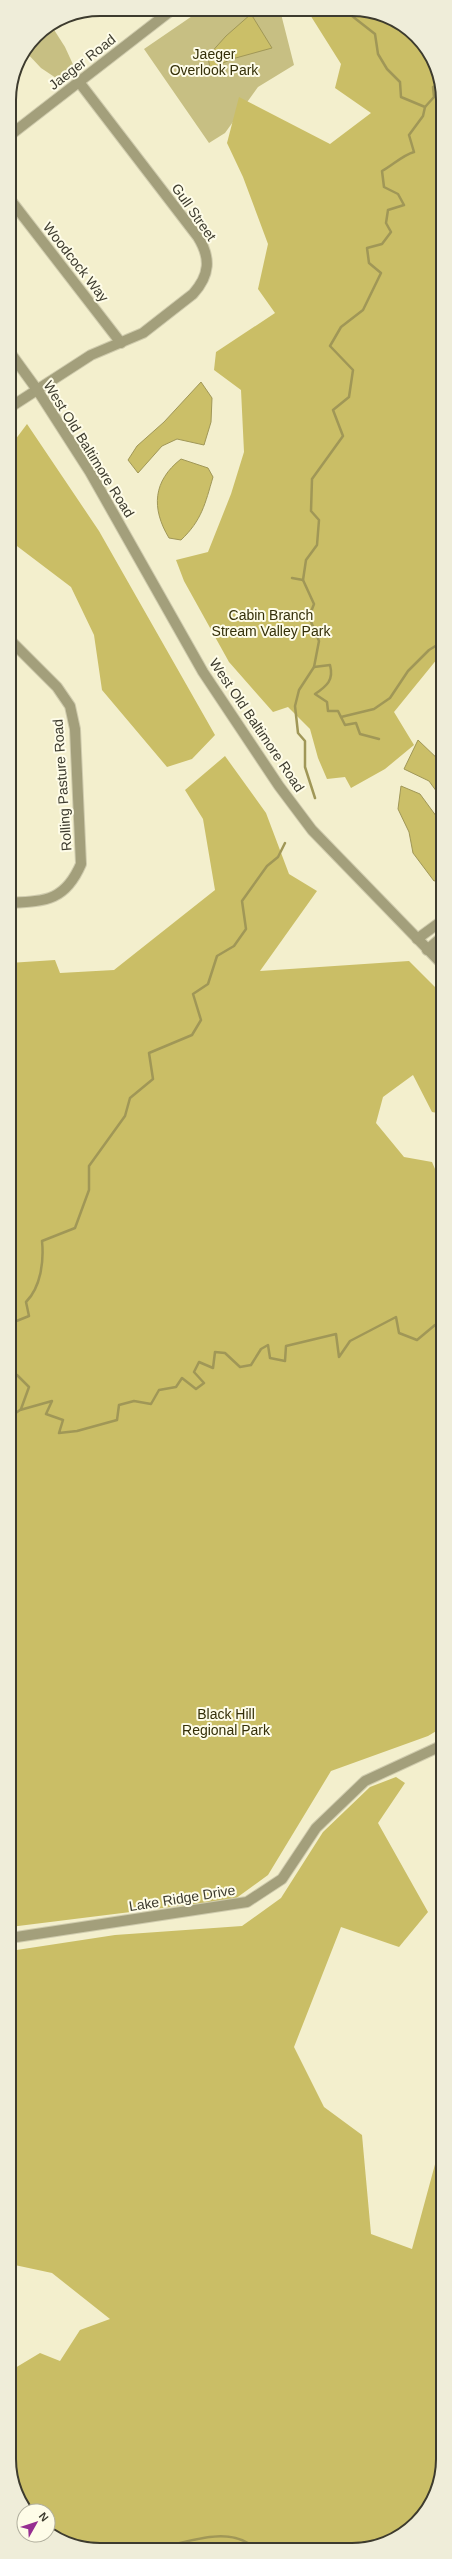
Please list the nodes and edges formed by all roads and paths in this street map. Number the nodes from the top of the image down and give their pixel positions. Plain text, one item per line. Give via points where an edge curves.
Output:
1 (165, 16) edge
2 (79, 82) junction
3 (16, 131) edge
4 (16, 207) edge
5 (121, 343) junction
6 (16, 361) edge
7 (38, 391) junction
8 (16, 404) edge
9 (16, 646) edge
10 (16, 903) edge
11 (436, 925) edge
12 (417, 939) junction
13 (436, 942) edge
14 (427, 950) junction
15 (436, 959) edge
16 (436, 1748) edge
17 (16, 1937) edge

1 - 2 street, Jaeger Road
2 - 3 street, Jaeger Road
2 - 5 street, Gull Street via 198,237 208,260 205,278 193,294 143,333
4 - 5 street, Woodcock Way
5 - 7 street, Gull Street via 91,355
6 - 7 street, West Old Baltimore Road
7 - 8 street, Gull Street
7 - 12 street, West Old Baltimore Road via 90,472 204,672 252,748 312,830
9 - 10 street, Rolling Pasture Road via 57,687 70,706 75,729 81,864 75,879 57,896 43,901
11 - 12 street
12 - 14 street, West Old Baltimore Road
13 - 14 street
14 - 15 street, West Old Baltimore Road
16 - 17 street, Lake Ridge Drive via 365,1781 316,1828 282,1879 247,1902

